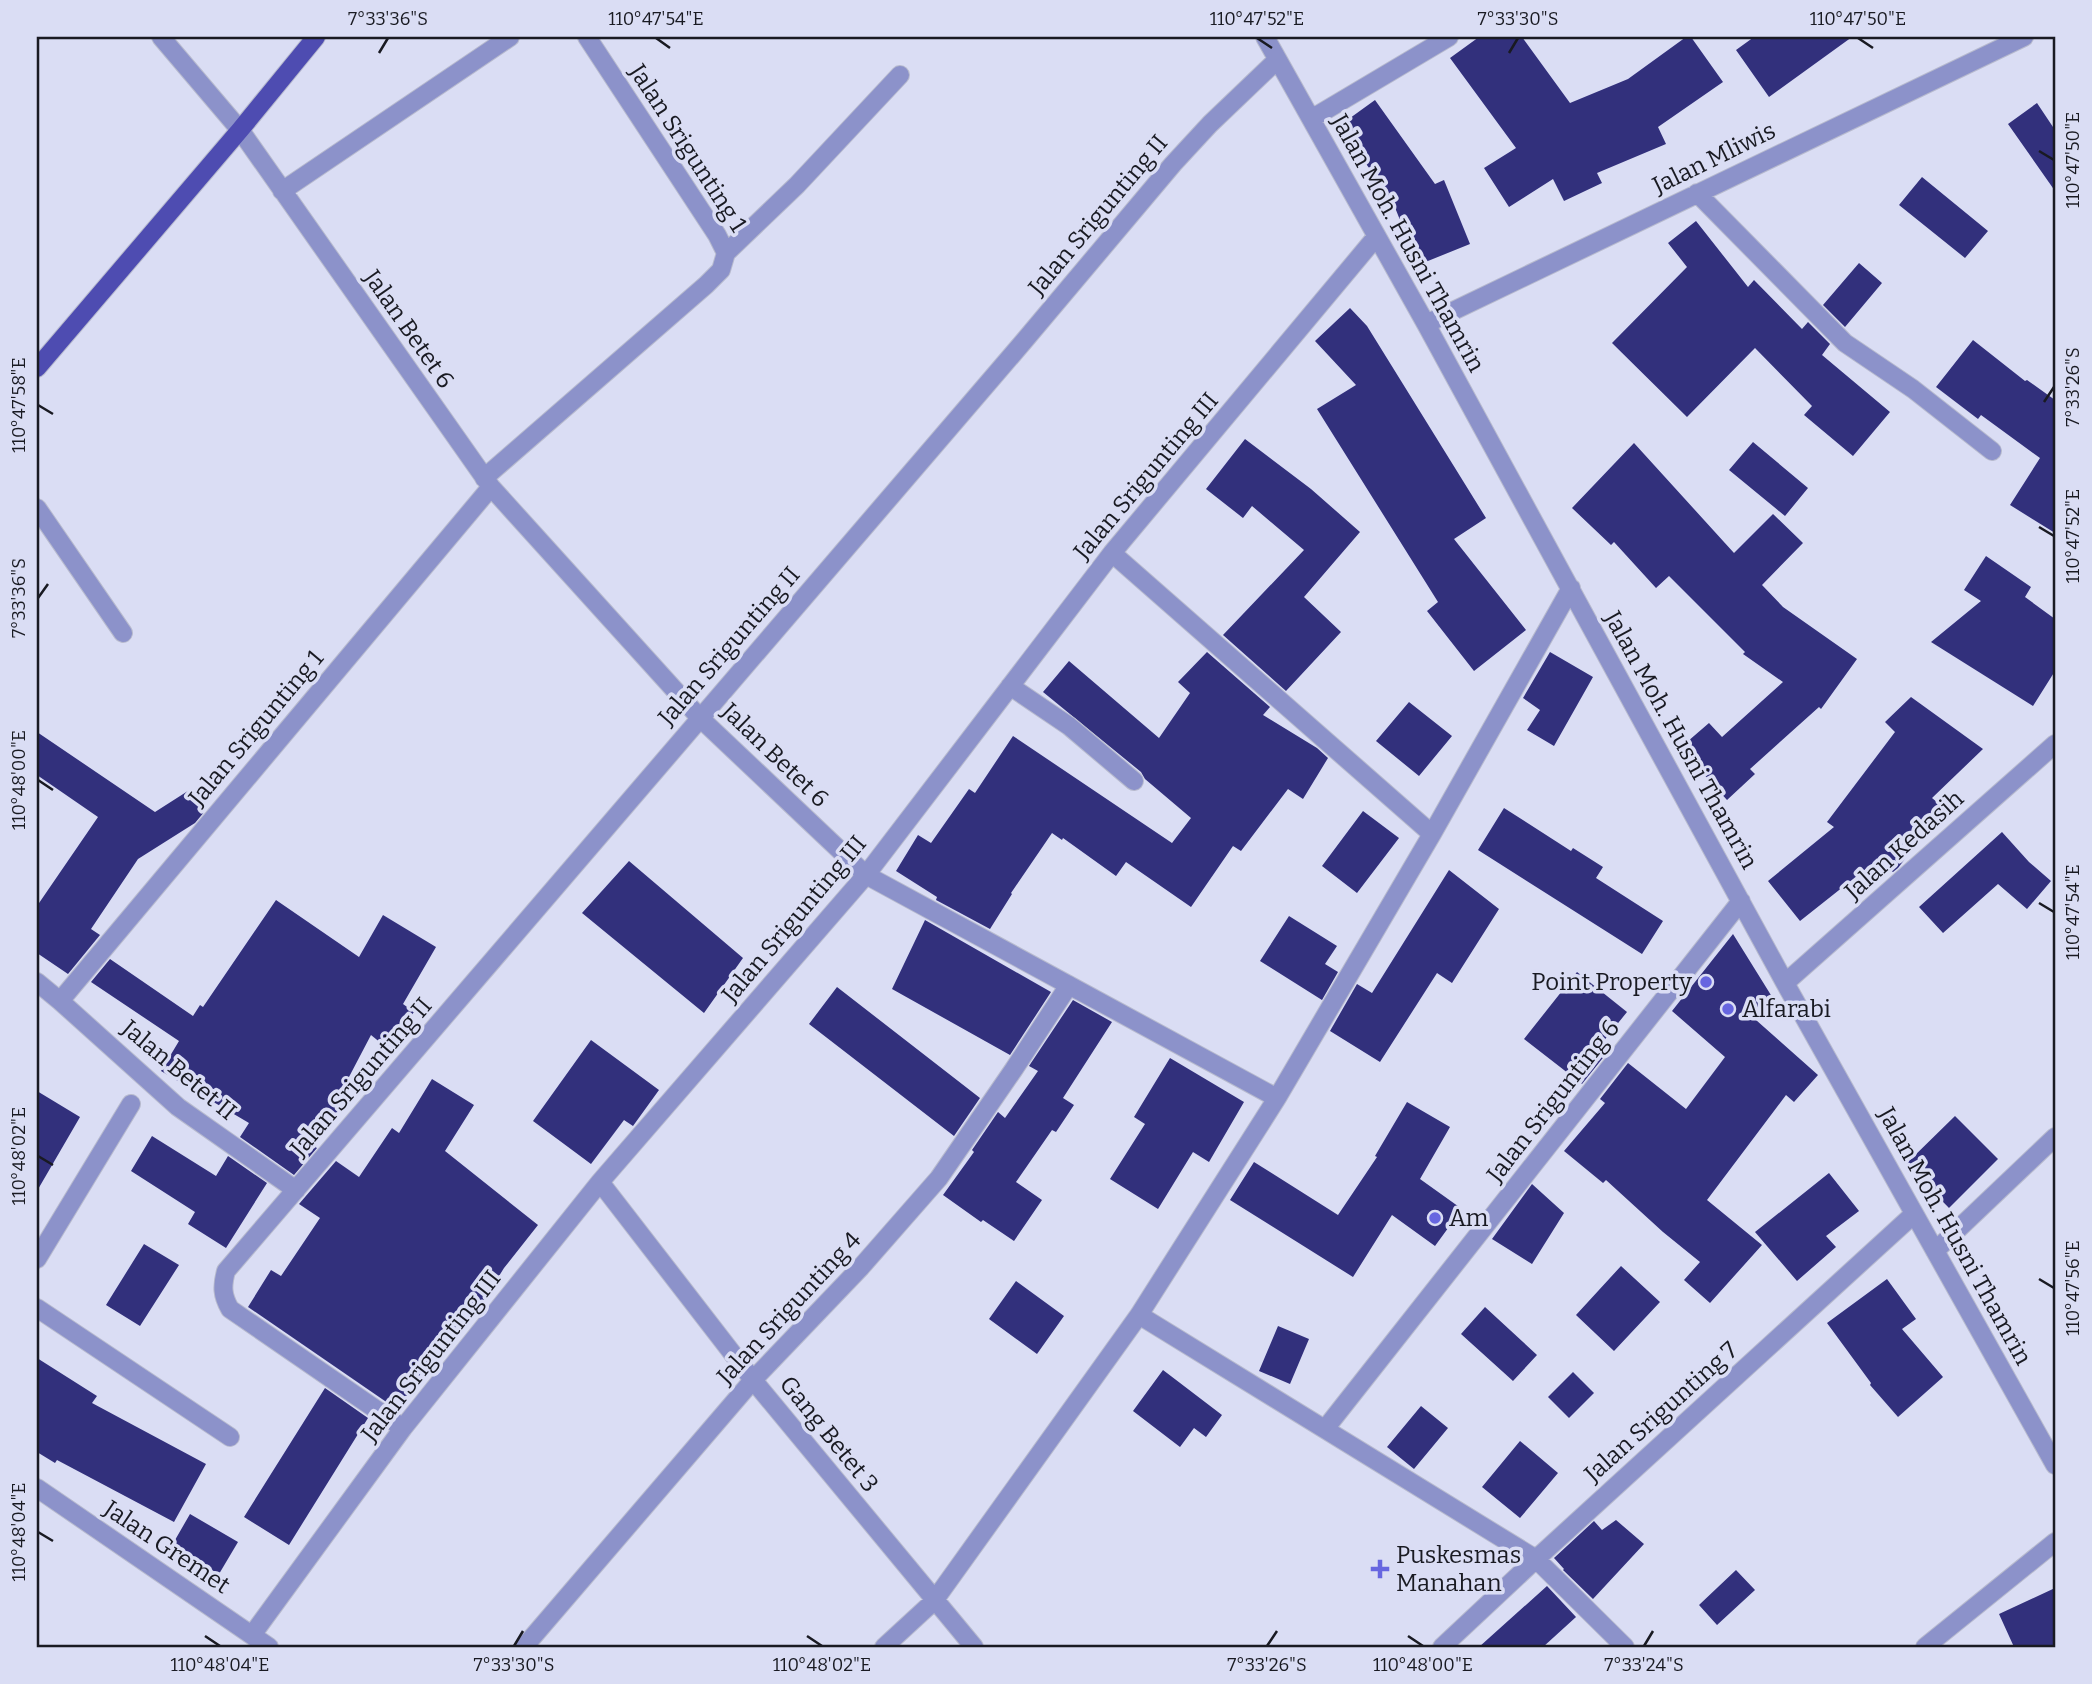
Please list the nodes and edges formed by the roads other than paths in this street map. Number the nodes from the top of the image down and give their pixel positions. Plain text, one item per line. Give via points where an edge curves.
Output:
1 (161, 37) edge
2 (316, 37) edge
3 (510, 37) edge
4 (587, 37) edge
5 (1265, 37) edge
6 (1449, 37) edge
7 (2024, 37) edge
8 (1277, 60) junction
9 (900, 75) dead end
10 (1311, 120) junction
11 (240, 130) junction
12 (282, 191) junction
13 (1697, 193) junction
14 (1376, 237) junction
15 (726, 253) junction
16 (1426, 324) junction
17 (37, 368) edge
18 (1992, 451) dead end
19 (487, 483) junction
20 (37, 508) edge
21 (1112, 554) junction
22 (1571, 588) junction
23 (123, 633) dead end
24 (1010, 686) junction
25 (700, 718) junction
26 (2055, 744) edge
27 (1134, 781) dead end
28 (1433, 834) junction
29 (866, 875) junction
30 (1741, 901) junction
31 (37, 982) edge
32 (1785, 983) junction
33 (1069, 985) junction
34 (60, 1001) junction
35 (1278, 1098) junction
36 (131, 1104) dead end
37 (2055, 1137) edge
38 (600, 1182) junction
39 (296, 1190) junction
40 (1914, 1214) junction
41 (1935, 1251) junction
42 (37, 1259) edge
43 (37, 1308) edge
44 (1139, 1315) junction
45 (753, 1380) junction
46 (403, 1428) junction
47 (1325, 1429) junction
48 (230, 1437) dead end
49 (2055, 1465) edge
50 (37, 1488) edge
51 (2055, 1542) edge
52 (1536, 1559) junction
53 (934, 1601) junction
54 (251, 1635) junction
55 (269, 1647) edge
56 (524, 1647) edge
57 (884, 1647) edge
58 (974, 1647) edge
59 (1442, 1647) edge
60 (1625, 1647) edge
61 (1925, 1647) edge

1 - 11 street, Jalan Betet 6
2 - 11 main road
3 - 12 street
4 - 15 street, Jalan Srigunting 1
5 - 8 street, Jalan Moh. Husni Thamrin
6 - 10 street
7 - 13 street, Jalan Mliwis
8 - 10 street, Jalan Moh. Husni Thamrin
8 - 25 street, Jalan Srigunting II via 1173,163
9 - 15 street
10 - 14 street, Jalan Moh. Husni Thamrin
11 - 12 street, Jalan Betet 6
11 - 17 main road
12 - 19 street, Jalan Betet 6
13 - 16 street, Jalan Mliwis
13 - 18 street via 1845,342
14 - 16 street, Jalan Moh. Husni Thamrin
14 - 21 street, Jalan Srigunting III
15 - 19 street, Jalan Srigunting 1 via 721,270 706,285
16 - 22 street, Jalan Moh. Husni Thamrin
19 - 25 street, Jalan Betet 6
19 - 34 street, Jalan Srigunting 1
20 - 23 street
21 - 24 street, Jalan Srigunting III
21 - 28 street
22 - 28 street
22 - 30 street, Jalan Moh. Husni Thamrin
24 - 27 street via 1069,726
24 - 29 street, Jalan Srigunting III
25 - 29 street, Jalan Betet 6
25 - 39 street, Jalan Srigunting II
26 - 32 street, Jalan Kedasih
28 - 35 street
29 - 33 street, Jalan Betet 6
29 - 38 street, Jalan Srigunting III
30 - 32 street, Jalan Moh. Husni Thamrin
30 - 47 street, Jalan Srigunting 6
31 - 34 street, Jalan Betet II
32 - 40 street, Jalan Moh. Husni Thamrin
33 - 35 street, Jalan Betet 6
33 - 45 street, Jalan Srigunting 4 via 939,1178
34 - 39 street, Jalan Betet II via 178,1107
35 - 44 street
36 - 42 street
37 - 41 street
38 - 45 street, Gang Betet 3
38 - 46 street, Jalan Srigunting III
39 - 46 street, Jalan Srigunting II via 226,1271 223,1298 230,1309
40 - 41 street, Jalan Moh. Husni Thamrin
40 - 52 street, Jalan Srigunting 7
41 - 49 street, Jalan Moh. Husni Thamrin
43 - 48 street
44 - 47 street
44 - 53 street
45 - 53 street, Gang Betet 3
45 - 56 street, Jalan Srigunting 4
46 - 54 street, Jalan Srigunting III
47 - 52 street
50 - 54 street, Jalan Gremet
51 - 61 street
52 - 59 street, Jalan Srigunting 7
52 - 60 street
53 - 57 street
53 - 58 street, Gang Betet 3
54 - 55 street, Jalan Gremet

